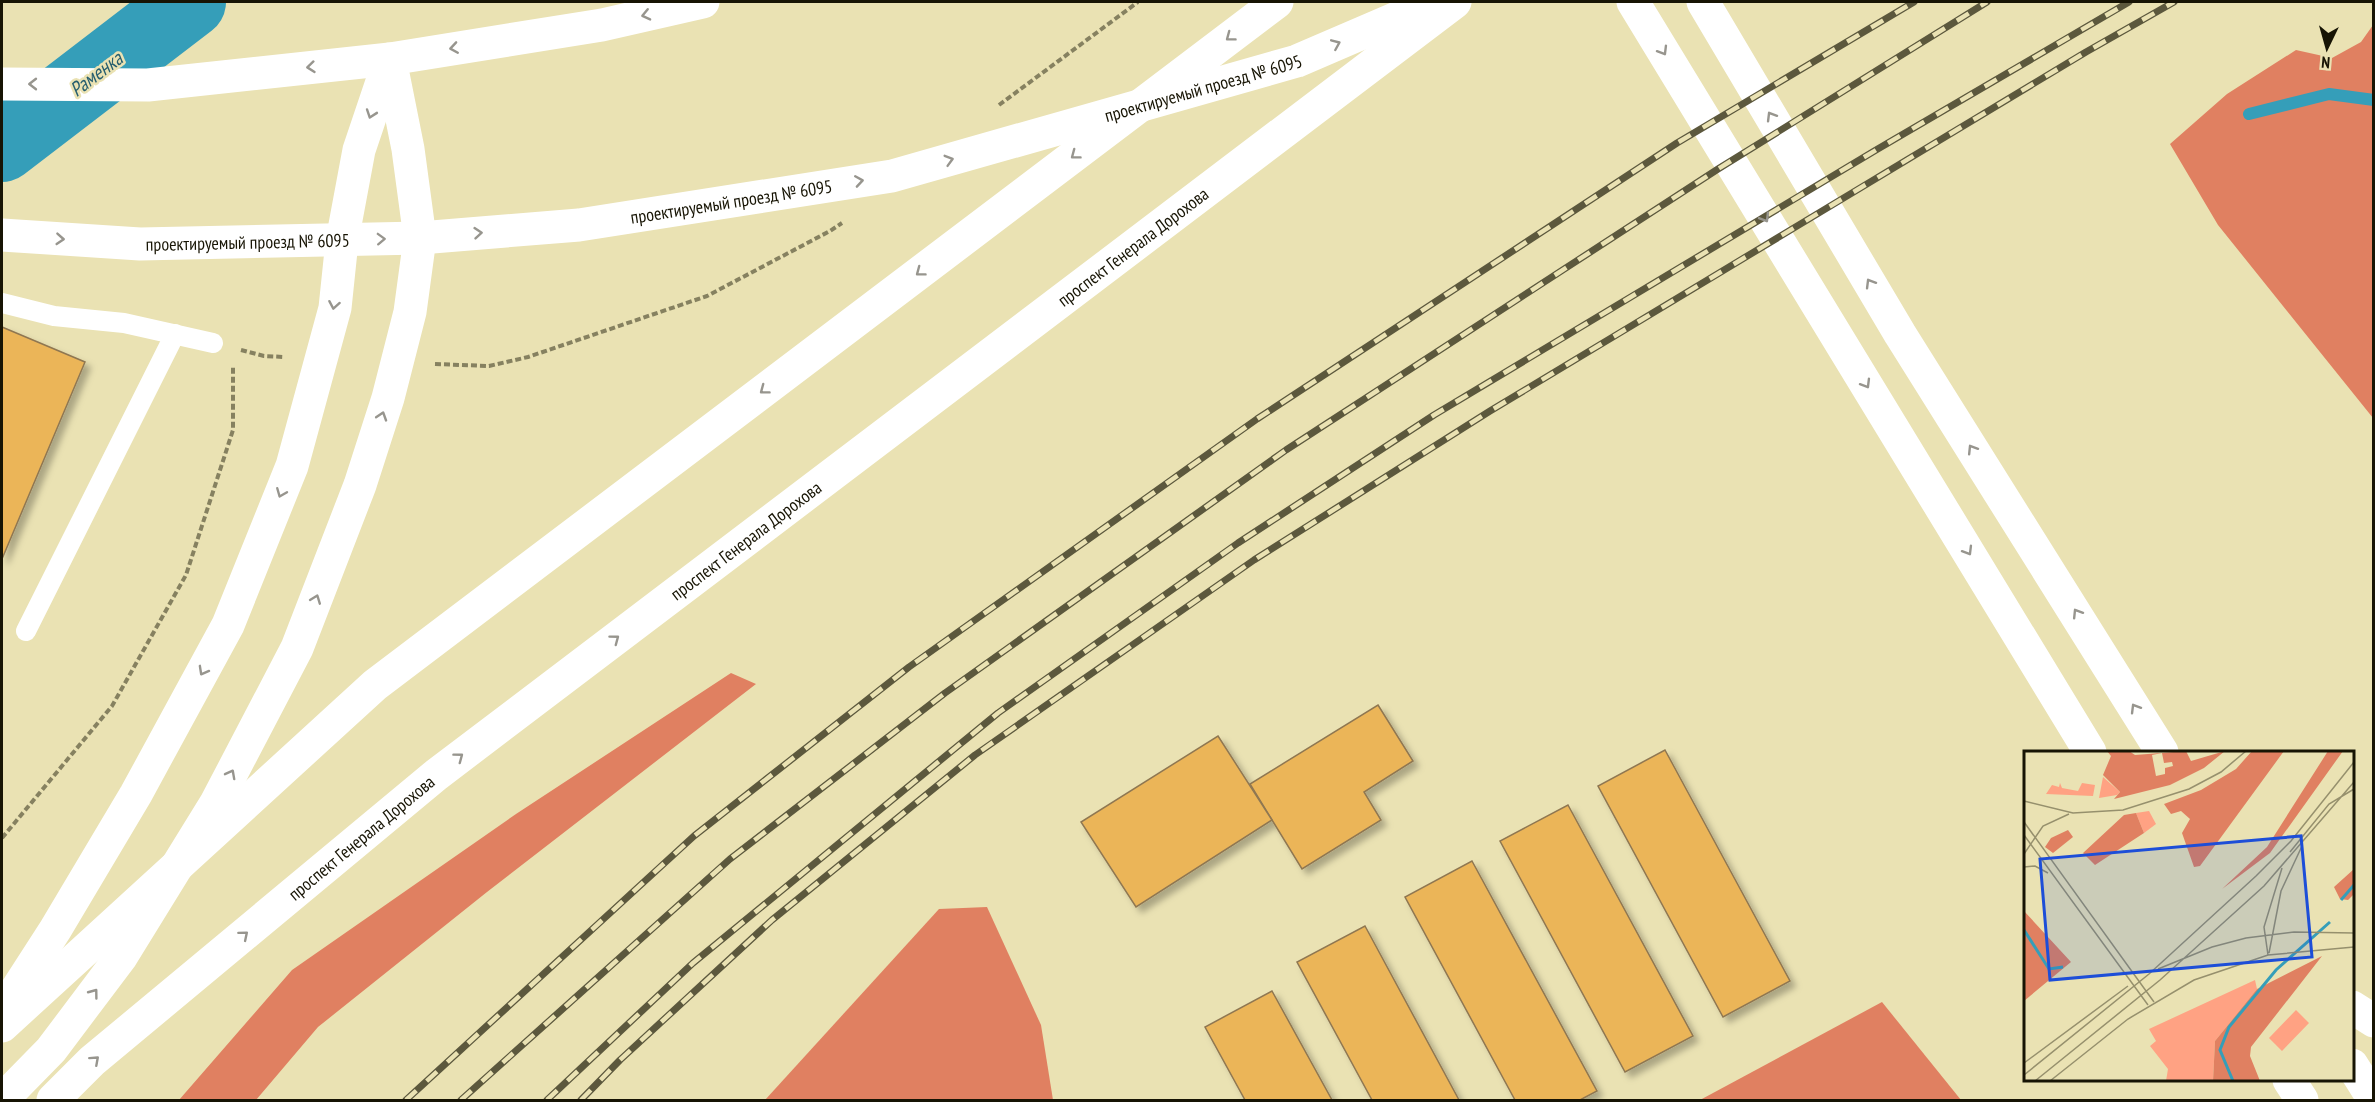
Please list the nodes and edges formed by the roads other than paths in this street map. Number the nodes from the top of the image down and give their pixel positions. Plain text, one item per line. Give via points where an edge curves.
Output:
1 (703, 2) edge
2 (1277, 2) edge
3 (1434, 2) edge
4 (1455, 2) edge
5 (1632, 2) edge
6 (1703, 2) edge
7 (390, 59) junction
8 (2, 84) edge
9 (2, 235) edge
10 (420, 238) junction
11 (342, 241) junction
12 (2, 303) edge
13 (175, 334) junction
14 (213, 343) road end
15 (26, 631) dead end
16 (2089, 751) edge
17 (2161, 751) edge
18 (2354, 1008) edge
19 (2, 1012) edge
20 (2373, 1020) edge
21 (2, 1026) edge
22 (2354, 1068) edge
23 (2290, 1081) edge
24 (2, 1100) edge
25 (2373, 1100) edge
26 (53, 1101) edge
27 (2301, 1101) edge

1 -> 7 main road via 602,25
2 -> 21 main road via 375,685
10 -> 3 main road, проектируемый проезд № 6095 via 579,225 892,176 1297,61
26 -> 4 main road, проспект Генерала Дорохова via 92,1061 436,775
5 -> 16 main road
17 -> 6 main road via 1900,334
7 -> 8 main road via 148,85
7 - 10 main road
7 -> 11 main road via 359,150
9 -> 11 main road, проектируемый проезд № 6095 via 140,244
11 -> 10 main road, проектируемый проезд № 6095
24 -> 10 main road via 51,1050 121,957 216,803 297,648 360,485 388,398 410,312
11 -> 19 main road via 335,308 292,466 228,625 124,813
12 - 13 lane via 54,316 124,323
13 - 14 lane
13 - 15 lane
18 - 20 main road
22 - 25 main road
23 - 27 main road

